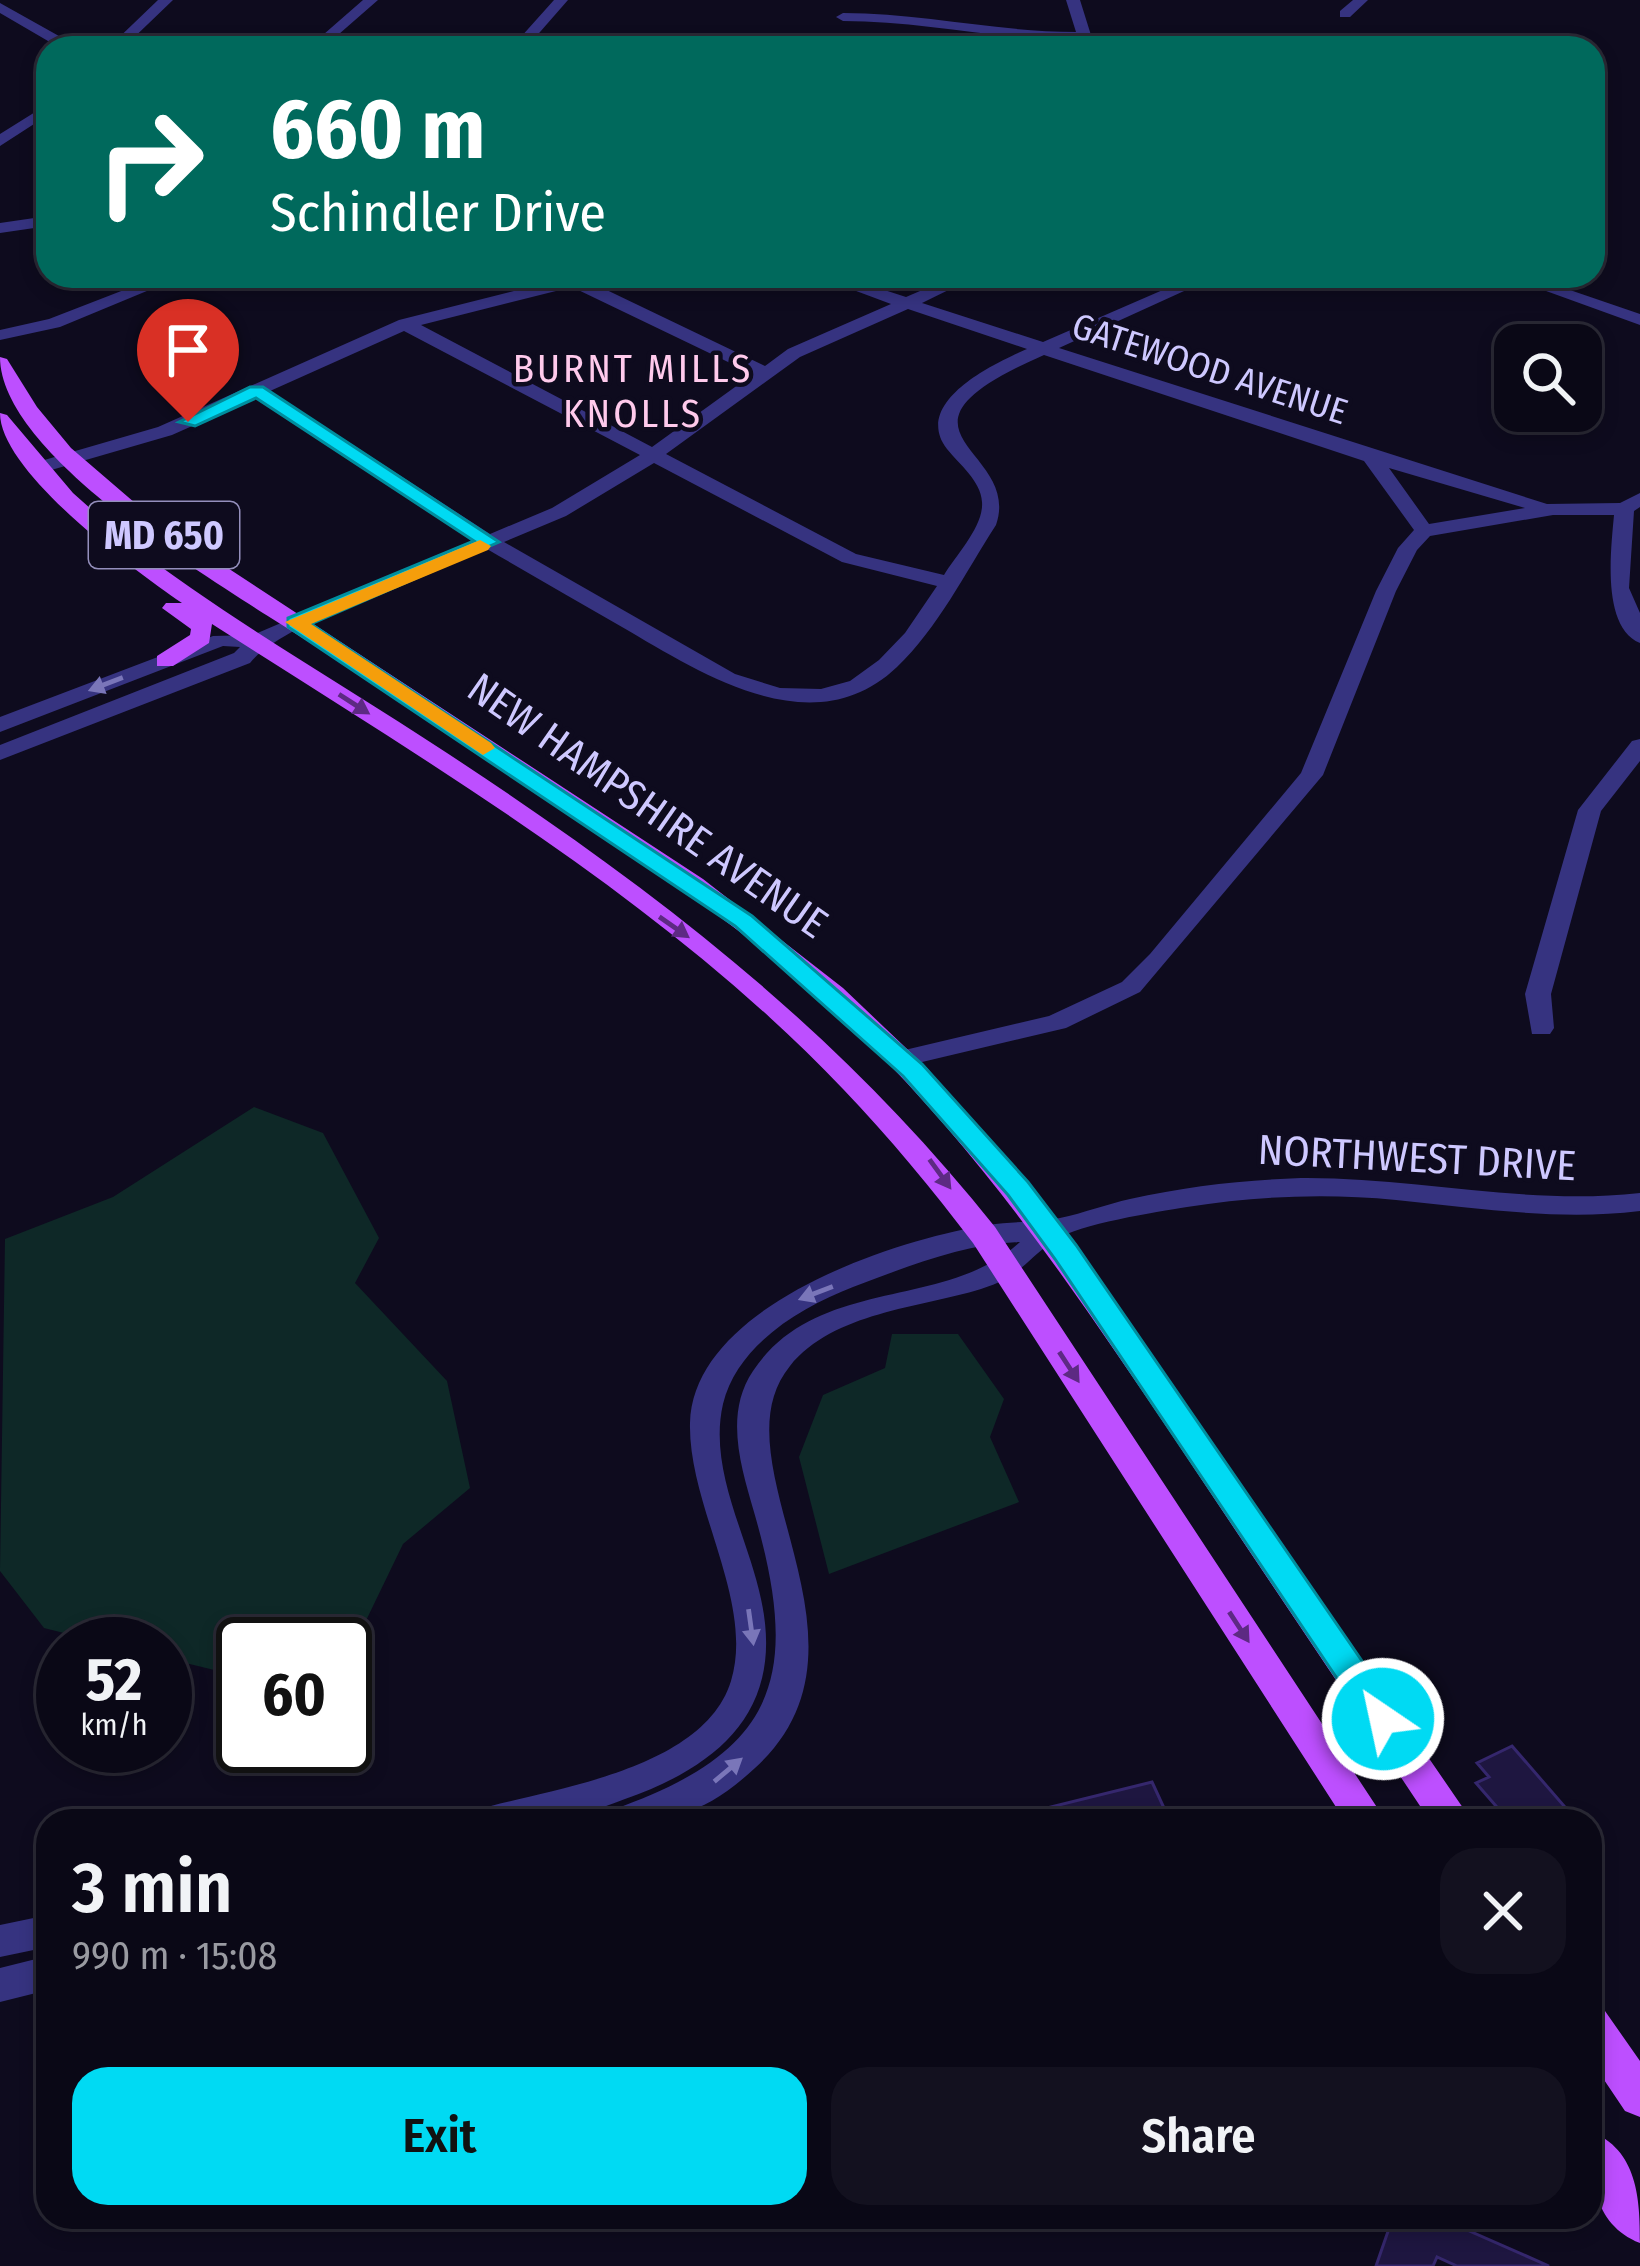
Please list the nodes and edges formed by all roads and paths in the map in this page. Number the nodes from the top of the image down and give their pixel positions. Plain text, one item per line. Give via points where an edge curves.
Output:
1 (166, 0) edge
2 (371, 0) edge
3 (561, 0) edge
4 (1073, 0) edge
5 (0, 7) edge
6 (843, 17) dead end
7 (50, 36) edge
8 (128, 36) edge
9 (329, 36) edge
10 (529, 36) edge
11 (1021, 36) edge
12 (1084, 36) edge
13 (36, 116) edge
14 (0, 141) edge
15 (36, 223) edge
16 (0, 228) edge
17 (144, 288) edge
18 (546, 288) edge
19 (588, 288) edge
20 (861, 288) edge
21 (939, 288) edge
22 (1183, 288) edge
23 (1555, 288) edge
24 (905, 302) junction
25 (1635, 311) edge
26 (405, 324) junction
27 (0, 335) edge
28 (1046, 349) junction
29 (0, 362) edge
30 (764, 373) junction
31 (257, 391) junction
32 (0, 419) edge
33 (650, 457) junction
34 (1371, 457) junction
35 (73, 459) junction
36 (41, 467) junction
37 (1632, 504) edge
38 (1553, 509) junction
39 (1424, 531) junction
40 (489, 542) junction
41 (164, 579) junction
42 (947, 582) junction
43 (296, 622) junction
44 (1640, 637) edge
45 (256, 641) junction
46 (167, 670) junction
47 (0, 725) edge
48 (1640, 746) edge
49 (0, 753) edge
50 (1541, 1028) dead end
51 (901, 1059) junction
52 (1640, 1202) edge
53 (1049, 1229) junction
54 (984, 1235) junction
55 (1005, 1269) junction
56 (532, 1809) edge
57 (653, 1809) edge
58 (1358, 1809) edge
59 (1444, 1809) edge
60 (36, 1933) edge
61 (0, 1941) edge
62 (36, 1976) edge
63 (0, 1985) edge
64 (1602, 2042) edge
65 (1640, 2098) edge
66 (1602, 2169) edge
67 (1640, 2222) edge

1 - 8 street
2 - 9 street
3 - 10 street
4 - 12 street
5 - 7 street
6 - 11 street
13 - 14 street
15 - 16 street
17 - 27 street
18 - 26 street
19 - 30 street
20 - 24 street, GATEWOOD AVENUE
21 - 24 street
22 - 28 street
23 - 25 street
24 - 28 street, GATEWOOD AVENUE
24 - 30 street via 824,336
26 - 31 street
26 - 33 street
28 - 34 street, GATEWOOD AVENUE
28 - 42 street via 974,382 951,407 951,442 988,486 992,505
29 - 35 main road, NEW HAMPSHIRE AVENUE / MD 650
30 - 33 street
31 - 35 street
31 - 40 street
32 - 36 main road, NEW HAMPSHIRE AVENUE / MD 650
33 - 40 street via 559,512
33 - 42 street via 849,558
34 - 38 street, GATEWOOD AVENUE
34 - 39 street, GATEWOOD AVENUE
35 - 36 street
35 - 43 main road, NEW HAMPSHIRE AVENUE / MD 650 via 160,532
36 - 41 main road, NEW HAMPSHIRE AVENUE / MD 650 via 91,522
37 - 38 street
37 - 44 street via 1619,588
38 - 39 street
39 - 51 street via 1386,591 1312,775 1159,958 1130,987 1057,1022
40 - 42 street via 727,679 788,696 849,691 888,669
40 - 43 street
41 - 45 main road, NEW HAMPSHIRE AVENUE / MD 650
41 - 46 main road via 162,599 202,628
43 - 45 street
43 - 51 main road, NEW HAMPSHIRE AVENUE / MD 650 via 743,921
45 - 46 street via 242,658
45 -> 54 main road, NEW HAMPSHIRE AVENUE / MD 650 via 709,952 847,1071 927,1156
46 -> 47 street
46 - 49 street
48 - 50 street via 1590,810 1538,994
51 - 53 main road, NEW HAMPSHIRE AVENUE / MD 650
52 - 53 street, NORTHWEST DRIVE via 1550,1210 1362,1188 1245,1189
53 - 54 street, NORTHWEST DRIVE
53 - 55 street
53 - 59 main road, NEW HAMPSHIRE AVENUE / MD 650
54 - 55 main road, NEW HAMPSHIRE AVENUE / MD 650
54 -> 56 street, NORTHWEST DRIVE via 800,1298 736,1350 705,1420 755,1643 746,1682 724,1723 692,1753 656,1773
57 -> 55 street via 709,1786 755,1747 787,1694 794,1627 754,1456 752,1420 764,1377 824,1327
55 -> 58 main road, NEW HAMPSHIRE AVENUE / MD 650
60 - 61 street
62 - 63 street
64 - 65 main road
66 - 67 main road

